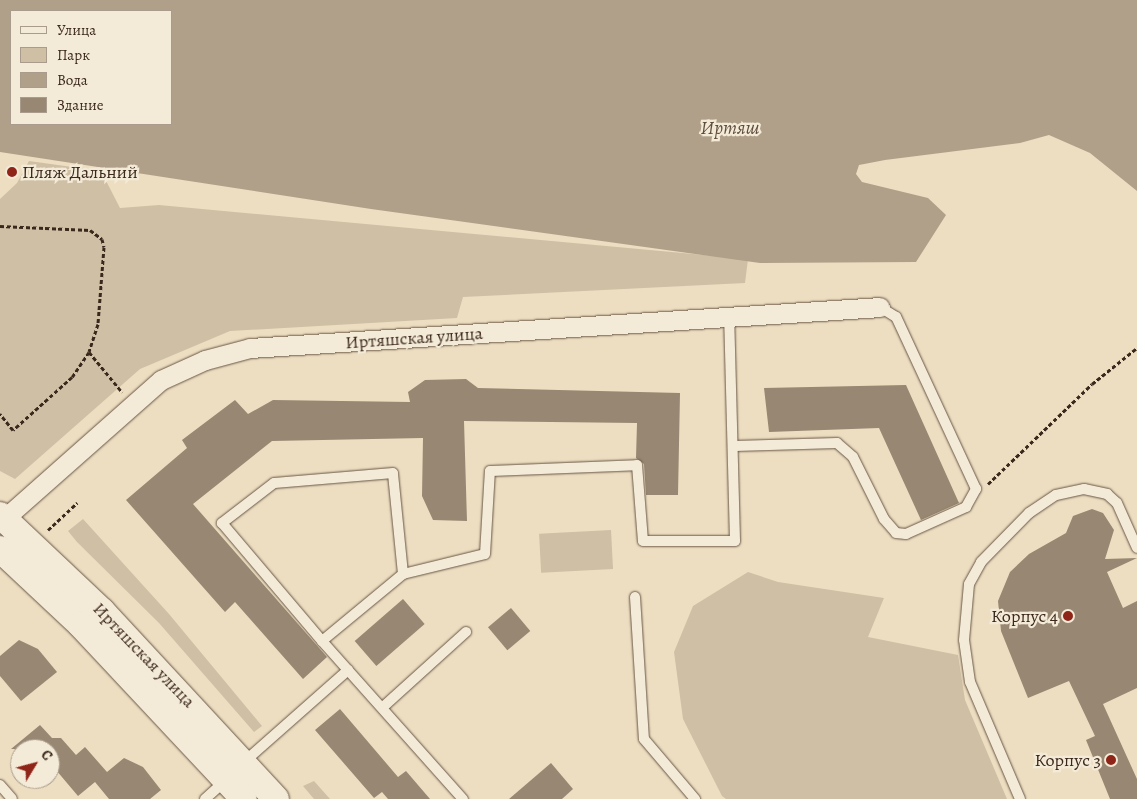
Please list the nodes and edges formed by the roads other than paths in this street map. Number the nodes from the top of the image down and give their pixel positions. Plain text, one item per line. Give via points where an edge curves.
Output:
1 (880, 307) joint
2 (729, 317) junction
3 (735, 446) junction
4 (2, 519) edge
5 (1137, 548) edge
6 (0, 549) edge
7 (403, 574) junction
8 (635, 597) dead end
9 (466, 632) dead end
10 (322, 641) junction
11 (348, 670) junction
12 (383, 707) junction
13 (235, 771) junction
14 (0, 785) edge
15 (12, 799) edge
16 (205, 799) edge
17 (244, 799) edge
18 (276, 799) edge
19 (463, 799) edge
20 (695, 799) edge
21 (1020, 799) edge

1 - 2 street, Иртяшская улица
1 - 3 lane via 896,317 976,489 966,507 906,534 896,533 887,524 853,457 837,443
2 - 3 lane
2 - 4 street, Иртяшская улица via 250,348 204,360 161,380
3 - 7 lane via 735,541 643,541 637,465 490,471 484,554
4 - 13 street, Иртяшская улица via 102,611
5 - 21 lane via 1117,503 1107,494 1084,489 1056,495 1029,514 981,562 969,584 964,640 970,682
6 - 13 street, Иртяшская улица
7 - 10 lane
7 - 10 lane via 392,473 274,484 222,524
8 - 20 lane via 644,739
9 - 12 lane
10 - 11 lane
11 - 12 lane
11 - 13 lane
12 - 19 lane
13 - 16 lane
13 - 17 street, Иртяшская улица
13 - 18 street, Иртяшская улица
14 - 15 lane

